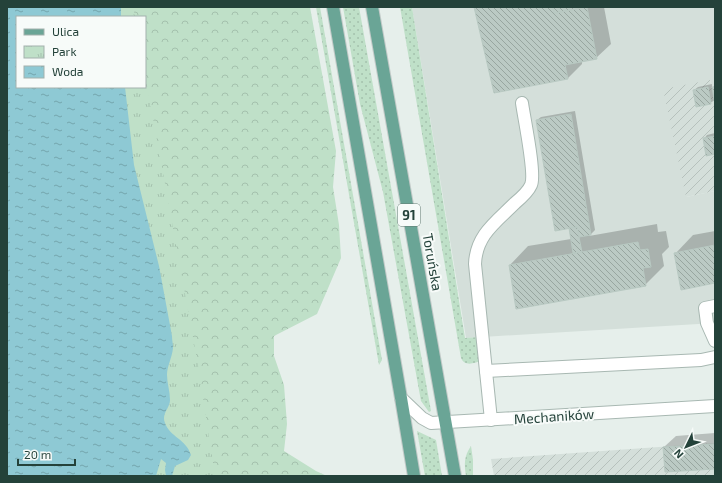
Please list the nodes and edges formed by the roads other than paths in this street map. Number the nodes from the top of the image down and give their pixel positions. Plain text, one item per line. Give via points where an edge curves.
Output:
1 (333, 7) edge
2 (372, 7) edge
3 (522, 103) dead end
4 (715, 306) edge
5 (715, 341) edge
6 (715, 357) edge
7 (486, 371) junction
8 (401, 398) junction
9 (715, 406) edge
10 (491, 420) junction
11 (446, 422) junction
12 (414, 476) edge
13 (455, 476) edge

1 - 8 main road
2 - 11 main road, Toruńska / 91
3 - 7 street via 533,172 532,184 484,234 475,253
4 - 5 street via 705,308 706,323
6 - 7 street via 701,360
7 - 10 street
8 - 11 street, Mechaników via 431,423
8 - 12 main road
9 - 10 street, Mechaników
10 - 11 street, Mechaników
11 - 13 main road, Toruńska / 91

